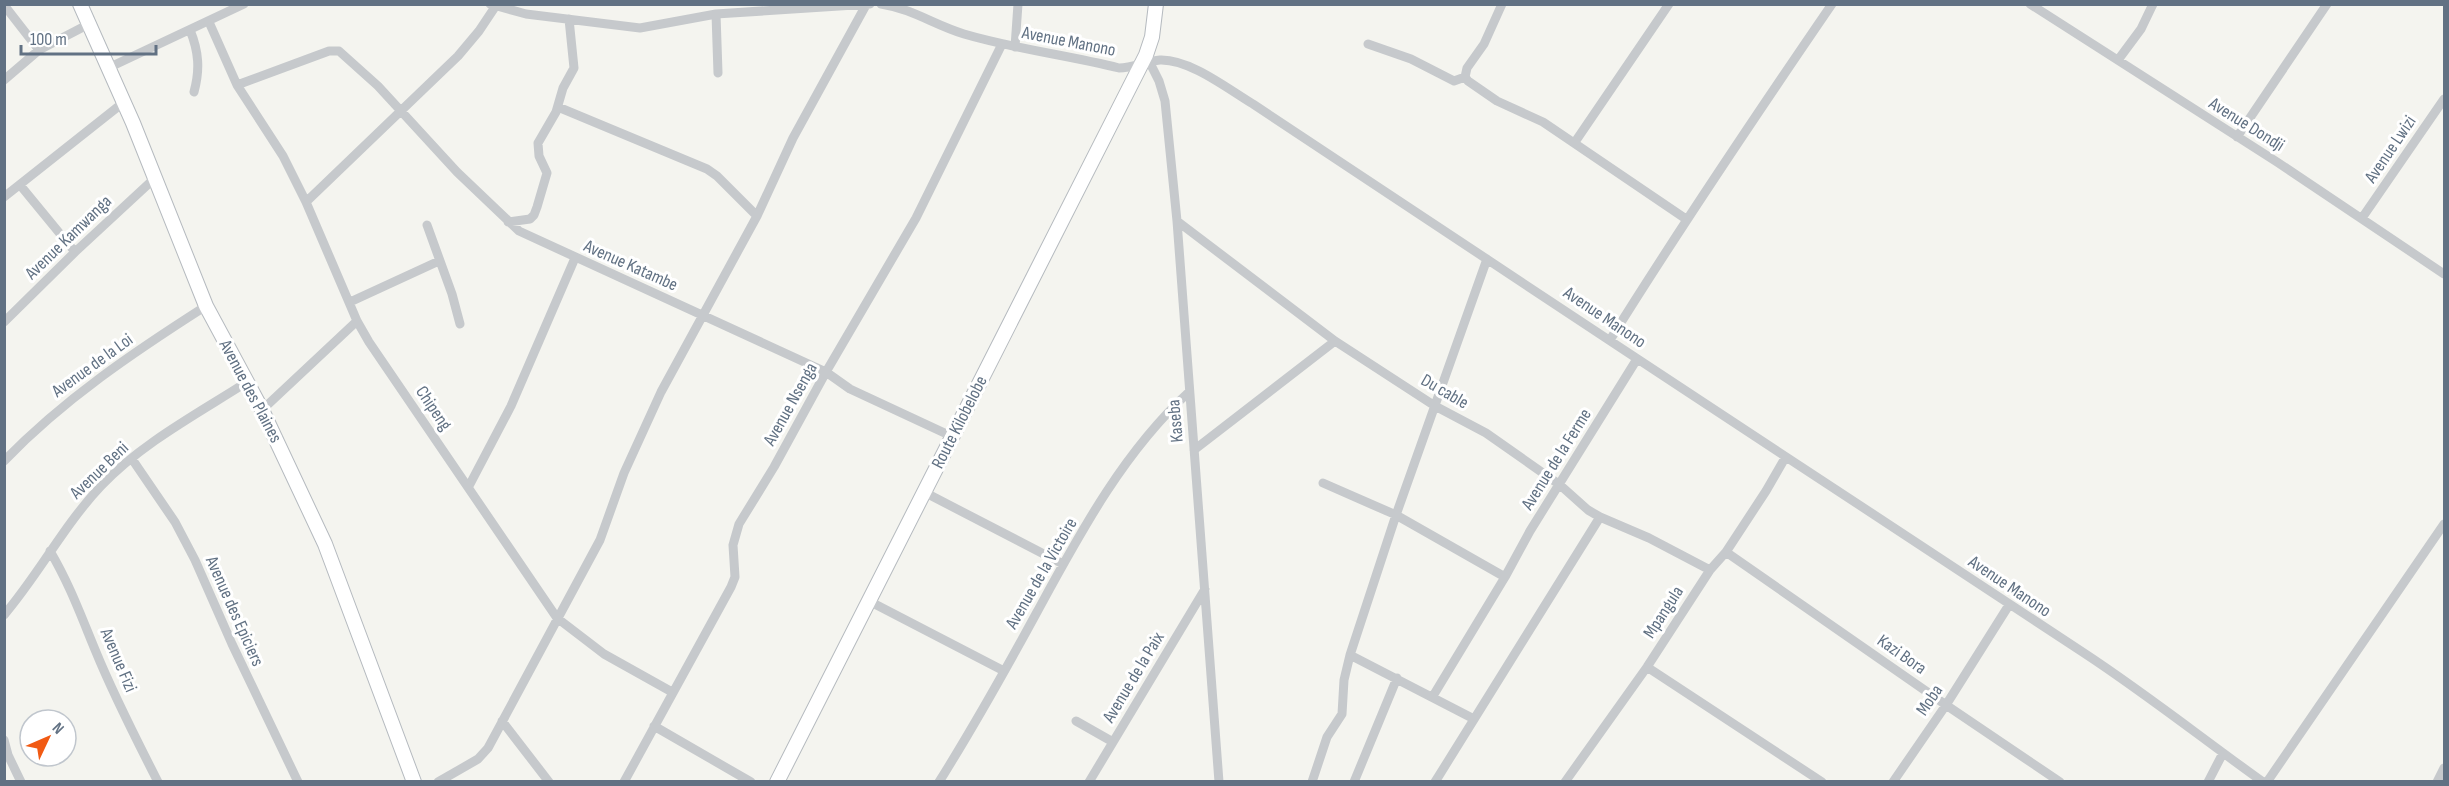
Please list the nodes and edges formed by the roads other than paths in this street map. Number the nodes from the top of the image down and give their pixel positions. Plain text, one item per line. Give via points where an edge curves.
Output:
1 (80, 4) edge
2 (244, 4) edge
3 (881, 4) edge
4 (1018, 4) edge
5 (1156, 4) edge
6 (1502, 4) edge
7 (1669, 4) edge
8 (1832, 4) edge
9 (2030, 4) edge
10 (2153, 4) edge
11 (2327, 4) edge
12 (4, 5) edge
13 (868, 5) edge
14 (493, 6) edge
15 (822, 7) edge
16 (221, 9) edge
17 (716, 14) junction
18 (570, 19) junction
19 (209, 22) junction
20 (89, 24) junction
21 (190, 30) junction
22 (1002, 44) junction
23 (1368, 44) dead end
24 (1015, 47) junction
25 (39, 50) junction
26 (2118, 60) junction
27 (1146, 62) junction
28 (108, 68) junction
29 (718, 73) dead end
30 (1465, 77) junction
31 (4, 80) edge
32 (237, 86) junction
33 (195, 92) dead end
34 (2445, 99) edge
35 (124, 102) junction
36 (558, 107) junction
37 (401, 110) junction
38 (2237, 138) junction
39 (1575, 142) junction
40 (156, 177) junction
41 (20, 185) junction
42 (4, 198) edge
43 (306, 202) junction
44 (757, 216) junction
45 (2362, 218) junction
46 (1686, 219) junction
47 (1177, 221) junction
48 (508, 222) junction
49 (427, 225) dead end
50 (75, 252) junction
51 (575, 258) junction
52 (1487, 259) junction
53 (439, 261) junction
54 (2445, 274) edge
55 (350, 302) junction
56 (206, 306) junction
57 (703, 316) junction
58 (357, 321) junction
59 (4, 322) edge
60 (460, 324) dead end
61 (1610, 340) junction
62 (1335, 341) junction
63 (1637, 359) junction
64 (826, 372) junction
65 (247, 382) junction
66 (1189, 392) junction
67 (1435, 406) junction
68 (262, 410) junction
69 (951, 436) junction
70 (1194, 450) junction
71 (1785, 458) junction
72 (132, 459) junction
73 (4, 461) edge
74 (1323, 483) dead end
75 (1560, 485) junction
76 (469, 486) junction
77 (924, 492) junction
78 (1396, 515) junction
79 (1600, 517) junction
80 (2445, 524) edge
81 (50, 551) junction
82 (1726, 552) junction
83 (1063, 564) junction
84 (1710, 570) junction
85 (1505, 577) junction
86 (1205, 589) junction
87 (867, 600) junction
88 (2009, 605) junction
89 (4, 615) edge
90 (557, 618) junction
91 (1350, 655) junction
92 (1647, 667) junction
93 (1004, 671) junction
94 (1397, 678) junction
95 (672, 692) junction
96 (1432, 696) junction
97 (1946, 705) junction
98 (1474, 719) junction
99 (502, 721) junction
100 (1076, 721) dead end
101 (654, 726) junction
102 (4, 740) edge
103 (1113, 742) junction
104 (2223, 753) junction
105 (2445, 768) edge
106 (411, 780) edge
107 (1566, 781) edge
108 (21, 782) edge
109 (158, 782) edge
110 (298, 782) edge
111 (438, 782) edge
112 (549, 782) edge
113 (624, 782) edge
114 (751, 782) edge
115 (777, 782) edge
116 (939, 782) edge
117 (1089, 782) edge
118 (1220, 782) edge
119 (1312, 782) edge
120 (1354, 782) edge
121 (1435, 782) edge
122 (1822, 782) edge
123 (1893, 782) edge
124 (2060, 782) edge
125 (2208, 782) edge
126 (2265, 782) edge
127 (2437, 782) edge

1 - 20 street, Avenue des Plaines
2 - 16 street
3 - 22 street, Avenue Manono via 906,9 955,31
4 - 24 street
5 - 27 street, Route Kilobelobe
6 - 30 street
7 - 39 street
8 - 46 street
9 - 26 street, Avenue Dondji
10 - 26 street
11 - 38 street
12 - 25 street
13 - 15 street
13 - 44 street via 793,138
14 - 18 street
14 - 37 street via 469,44
15 - 17 street
16 - 19 street
17 - 18 street via 640,28
17 - 29 street
18 - 36 street via 574,68
19 - 21 street
19 - 32 street, Chipeng
20 - 25 street
20 - 28 street, Avenue des Plaines
21 - 28 street
21 - 33 street via 199,61
22 - 24 street, Avenue Manono
22 - 64 street, Avenue Nsenga via 916,218
23 - 30 street via 1411,59 1454,81
24 - 27 street, Avenue Manono via 1119,68
25 - 31 street
26 - 38 street, Avenue Dondji
27 - 47 street, Kaseba via 1159,81 1165,101
27 - 52 street, Avenue Manono via 1176,62 1208,77
27 - 69 street, Route Kilobelobe
28 - 35 street, Avenue des Plaines
30 - 39 street via 1497,101
32 - 37 street, Avenue Katambe via 329,51 339,51
32 - 43 street, Chipeng via 283,156
34 - 45 street, Avenue Lwizi
35 - 40 street, Avenue des Plaines
35 - 41 street
36 - 44 street via 707,169
36 - 48 street via 538,143 547,173 535,213 530,219
37 - 43 street
37 - 48 street, Avenue Katambe
38 - 45 street, Avenue Dondji
39 - 46 street
40 - 50 street, Avenue Kamwanga
40 - 56 street, Avenue des Plaines
41 - 42 street
41 - 50 street
43 - 55 street, Chipeng
44 - 57 street
45 - 54 street, Avenue Dondji
46 - 61 street
47 - 62 street, Du cable
47 - 66 street, Kaseba
48 - 51 street, Avenue Katambe via 523,234
49 - 53 street
50 - 59 street, Avenue Kamwanga
51 - 57 street, Avenue Katambe
51 - 76 street via 511,406
52 - 61 street, Avenue Manono
52 - 67 street
53 - 55 street
53 - 60 street
55 - 58 street, Chipeng
56 - 65 street, Avenue des Plaines
56 - 73 street, Avenue de la Loi via 93,383
57 - 64 street, Avenue Katambe
57 - 90 street via 661,392 624,473 600,540
58 - 68 street
58 - 76 street, Chipeng
61 - 63 street, Avenue Manono
62 - 67 street, Du cable
62 - 70 street
63 - 71 street, Avenue Manono
63 - 75 street, Avenue de la Ferme
64 - 69 street, Avenue Katambe via 850,389
64 - 95 street, Avenue Nsenga via 740,524 733,545 734,582
65 - 68 street, Avenue des Plaines
65 - 72 street, Avenue Beni
66 - 70 street, Kaseba
66 - 83 street, Avenue de la Victoire via 1130,459
67 - 75 street, Du cable via 1486,434
67 - 78 street
68 - 106 street, Avenue des Plaines via 326,544
69 - 77 street, Route Kilobelobe
70 - 86 street, Kaseba
71 - 82 street, Mpangula
71 - 88 street, Avenue Manono
72 - 81 street, Avenue Beni via 102,485
72 - 110 street, Avenue des Epiciers via 195,560
74 - 78 street
75 - 79 street, Du cable
75 - 85 street, Avenue de la Ferme
76 - 90 street, Chipeng
77 - 83 street
77 - 87 street, Route Kilobelobe
78 - 85 street
78 - 91 street
79 - 84 street, Du cable
79 - 98 street
80 - 126 street
81 - 89 street, Avenue Beni
81 - 109 street, Avenue Fizi via 71,588 96,652
82 - 84 street, Mpangula
82 - 97 street, Kazi Bora
83 - 93 street, Avenue de la Victoire
84 - 92 street, Mpangula
85 - 96 street, Avenue de la Ferme
86 - 103 street, Avenue de la Paix
86 - 118 street, Kaseba
87 - 93 street
87 - 115 street, Route Kilobelobe
88 - 97 street, Moba
88 - 104 street, Avenue Manono
90 - 95 street, Chipeng via 604,654
90 - 99 street
91 - 94 street
91 - 119 street via 1342,714 1327,737
92 - 107 street, Mpangula
92 - 122 street
93 - 116 street, Avenue de la Victoire
94 - 96 street
94 - 120 street
95 - 101 street, Avenue Nsenga
96 - 98 street
97 - 123 street, Moba
97 - 124 street, Kazi Bora
98 - 121 street
99 - 111 street via 484,754
99 - 112 street
100 - 103 street
101 - 113 street, Avenue Nsenga
101 - 114 street
102 - 108 street
103 - 117 street, Avenue de la Paix
104 - 125 street
104 - 126 street, Avenue Manono
105 - 127 street

